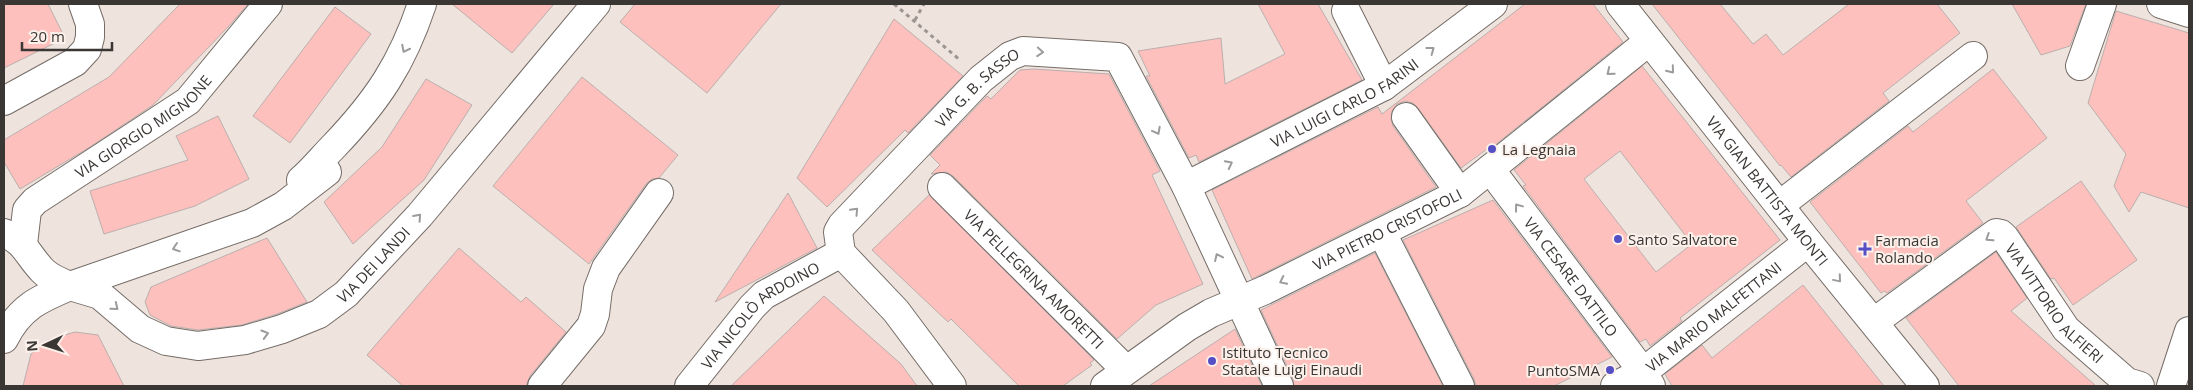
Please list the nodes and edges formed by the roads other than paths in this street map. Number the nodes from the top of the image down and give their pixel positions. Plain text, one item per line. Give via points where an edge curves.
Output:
1 (83, 4) edge
2 (268, 4) edge
3 (422, 4) edge
4 (596, 4) edge
5 (1493, 4) edge
6 (1620, 4) edge
7 (2102, 4) edge
8 (2161, 4) edge
9 (1346, 11) dead end
10 (2189, 13) edge
11 (1648, 42) junction
12 (1973, 56) dead end
13 (2080, 66) dead end
14 (1384, 86) junction
15 (4, 101) edge
16 (1406, 117) dead end
17 (1490, 170) junction
18 (327, 172) dead end
19 (1186, 186) junction
20 (942, 187) dead end
21 (659, 193) dead end
22 (1460, 193) junction
23 (1780, 204) junction
24 (1382, 233) junction
25 (14, 239) edge
26 (203, 239) junction
27 (1808, 242) junction
28 (841, 253) junction
29 (70, 286) junction
30 (1238, 301) junction
31 (1874, 322) junction
32 (2189, 331) edge
33 (4, 339) edge
34 (1116, 378) edge
35 (1647, 379) edge
36 (1915, 383) edge
37 (542, 386) edge
38 (689, 386) edge
39 (952, 386) edge
40 (1279, 386) edge
41 (1460, 386) edge
42 (1615, 386) edge
43 (2140, 386) edge
44 (2171, 386) edge

1 - 15 street via 90,24 90,37 76,62
2 - 25 street, VIA GIORGIO MIGNONE via 188,101 35,202 27,210
3 -> 26 street via 392,74 350,130 305,177 270,205
29 -> 4 street, VIA DEI LANDI via 100,295 140,329 166,341 198,346 245,340 319,314 346,294 420,215
14 -> 5 street, VIA LUIGI CARLO FARINI
6 - 11 street, VIA GIAN BATTISTA MONTI
7 - 13 street
8 - 10 street
9 - 14 street
11 -> 17 street, VIA PIETRO CRISTOFOLI
11 -> 23 street, VIA GIAN BATTISTA MONTI
12 - 23 street
19 -> 14 street, VIA LUIGI CARLO FARINI
16 - 22 street
17 - 22 street, VIA PIETRO CRISTOFOLI
35 -> 17 street, VIA CESARE DATTILO
18 - 26 street via 283,206 252,223
28 -> 19 street, VIA G. B. SASSO via 838,232 842,225 981,78 1010,56 1023,51 1118,57
30 -> 19 street, VIA G. B. SASSO
20 - 34 street, VIA PELLEGRINA AMORETTI
21 - 37 street via 606,268 591,326
22 - 24 street, VIA PIETRO CRISTOFOLI
23 - 27 street, VIA GIAN BATTISTA MONTI
24 -> 30 street, VIA PIETRO CRISTOFOLI
24 - 41 street
25 - 29 street, VIA DEI LANDI via 43,271
26 -> 29 street
27 -> 31 street, VIA GIAN BATTISTA MONTI
27 - 35 street, VIA MARIO MALFETTANI
28 - 38 street, VIA NICOLÒ ARDOINO via 764,295
28 - 39 street via 896,310
29 - 33 street via 25,308
30 - 34 street, VIA PIETRO CRISTOFOLI via 1186,326
30 - 40 street, VIA G. B. SASSO
31 - 36 street, VIA GIAN BATTISTA MONTI
43 -> 31 street, VIA VITTORIO ALFIERI via 2127,382 2066,329 2001,234 1996,233
32 - 44 street
35 - 42 street, VIA MARIO MALFETTANI

